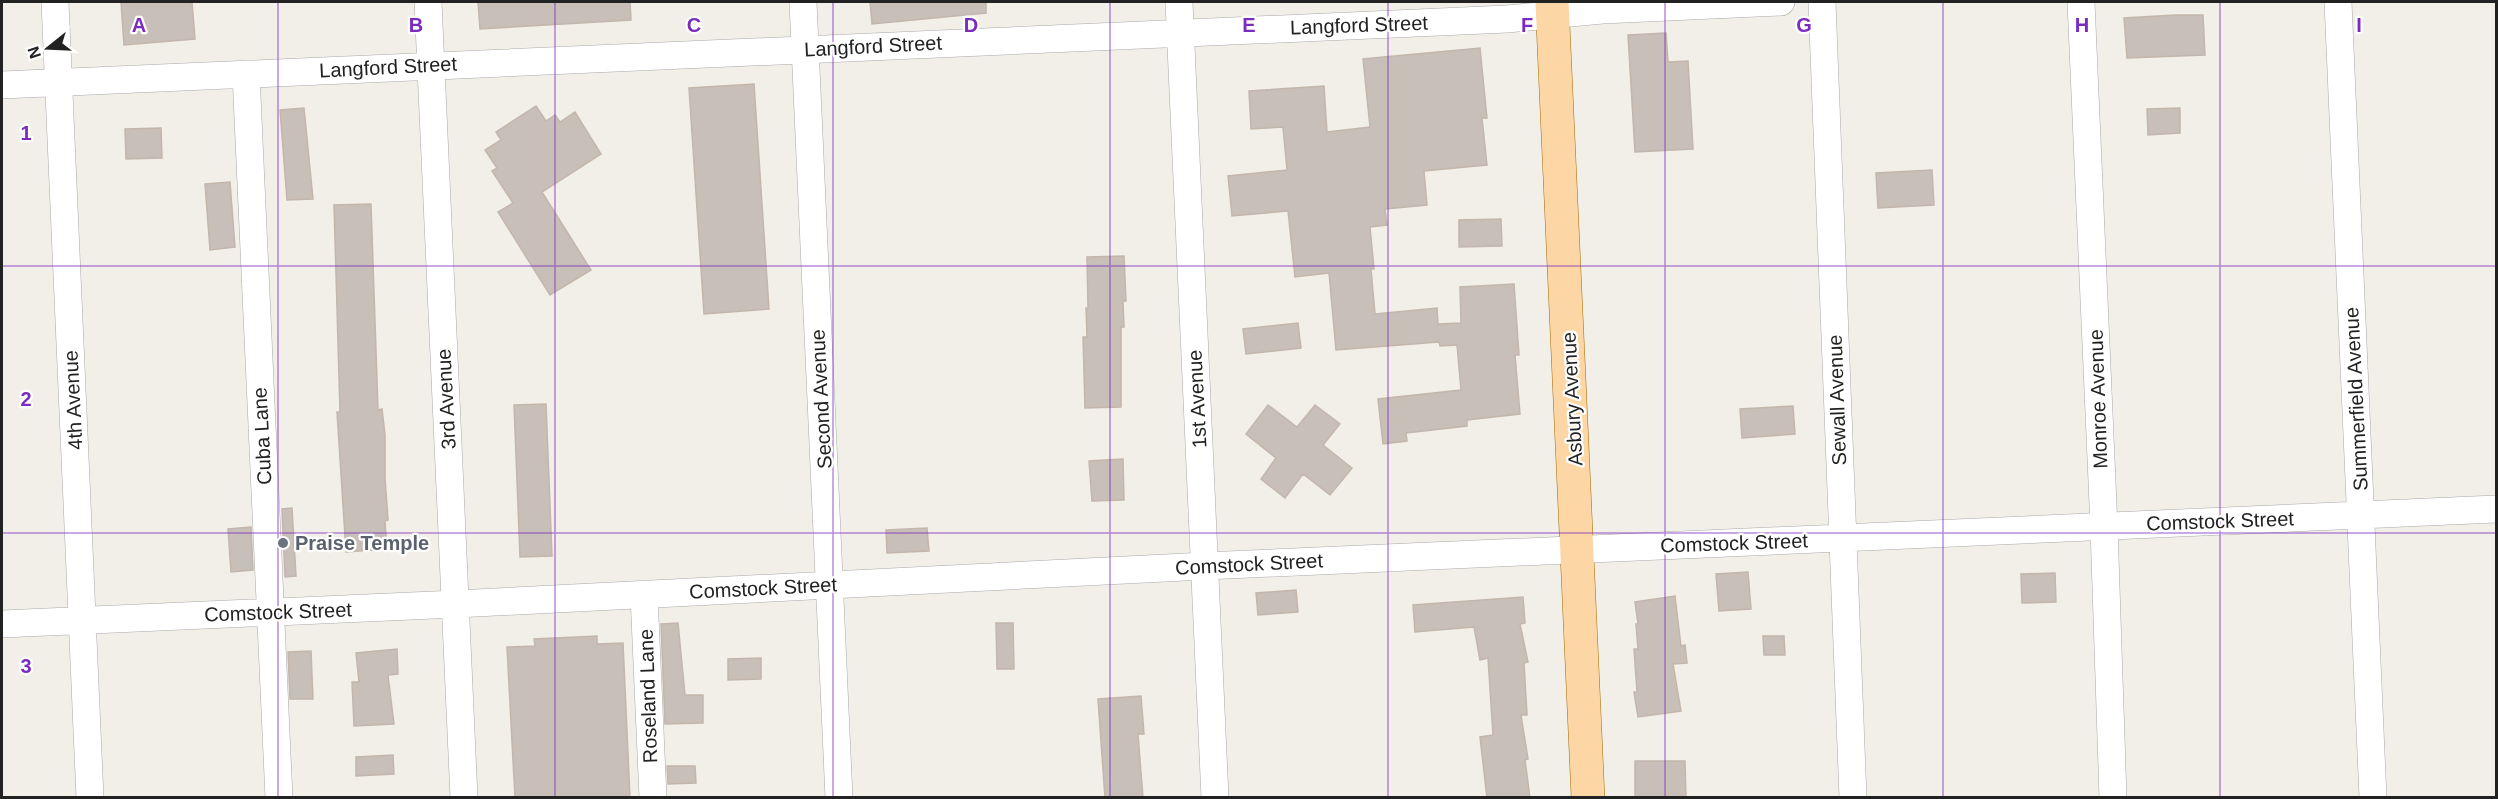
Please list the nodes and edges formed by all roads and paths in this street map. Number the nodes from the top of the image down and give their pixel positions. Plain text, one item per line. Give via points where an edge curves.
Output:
1 (55, 2) edge
2 (428, 2) edge
3 (803, 2) edge
4 (1179, 2) edge
5 (1781, 2) edge
6 (1822, 2) edge
7 (2081, 2) edge
8 (2338, 2) edge
9 (1552, 8) edge
10 (1181, 32) junction
11 (805, 50) junction
12 (431, 65) junction
13 (246, 74) junction
14 (58, 82) junction
15 (2, 85) edge
16 (2496, 509) edge
17 (2361, 515) junction
18 (2103, 526) junction
19 (1842, 538) junction
20 (1578, 549) junction
21 (1205, 566) junction
22 (830, 584) junction
23 (644, 595) junction
24 (456, 604) junction
25 (270, 612) junction
26 (82, 621) junction
27 (2, 624) edge
28 (90, 798) edge
29 (279, 798) edge
30 (464, 798) edge
31 (653, 798) edge
32 (839, 798) edge
33 (1215, 798) edge
34 (1588, 798) edge
35 (1853, 798) edge
36 (2113, 798) edge
37 (2373, 798) edge

1 - 14 street, 4th Avenue
2 - 12 street, 3rd Avenue
3 - 11 street, Second Avenue
4 - 10 street, 1st Avenue
5 - 9 street, Langford Street
6 - 19 street, Sewall Avenue
7 - 18 street, Monroe Avenue
8 - 17 street, Summerfield Avenue
9 - 10 street, Langford Street via 1507,19
9 - 20 main road, Asbury Avenue
10 - 11 street, Langford Street
10 - 21 street, 1st Avenue
11 - 12 street, Langford Street
11 - 22 street, Second Avenue
12 - 13 street, Langford Street
12 - 24 street, 3rd Avenue
13 - 14 street, Langford Street
13 - 25 street, Cuba Lane
14 - 15 street, Langford Street
14 - 26 street, 4th Avenue
16 - 17 street, Comstock Street
17 - 18 street, Comstock Street
17 - 37 street, Summerfield Avenue
18 - 19 street, Comstock Street
18 - 36 street, Monroe Avenue
19 - 20 street, Comstock Street
19 - 35 street, Sewall Avenue
20 - 21 street, Comstock Street
20 - 34 main road, Asbury Avenue
21 - 22 street, Comstock Street
21 - 33 street, 1st Avenue
22 - 23 street, Comstock Street
22 - 32 street, Second Avenue
23 - 24 street, Comstock Street
23 - 31 street, Roseland Lane
24 - 25 street, Comstock Street
24 - 30 street, 3rd Avenue
25 - 26 street, Comstock Street
25 - 29 street, Cuba Lane
26 - 27 street, Comstock Street
26 - 28 street, 4th Avenue

